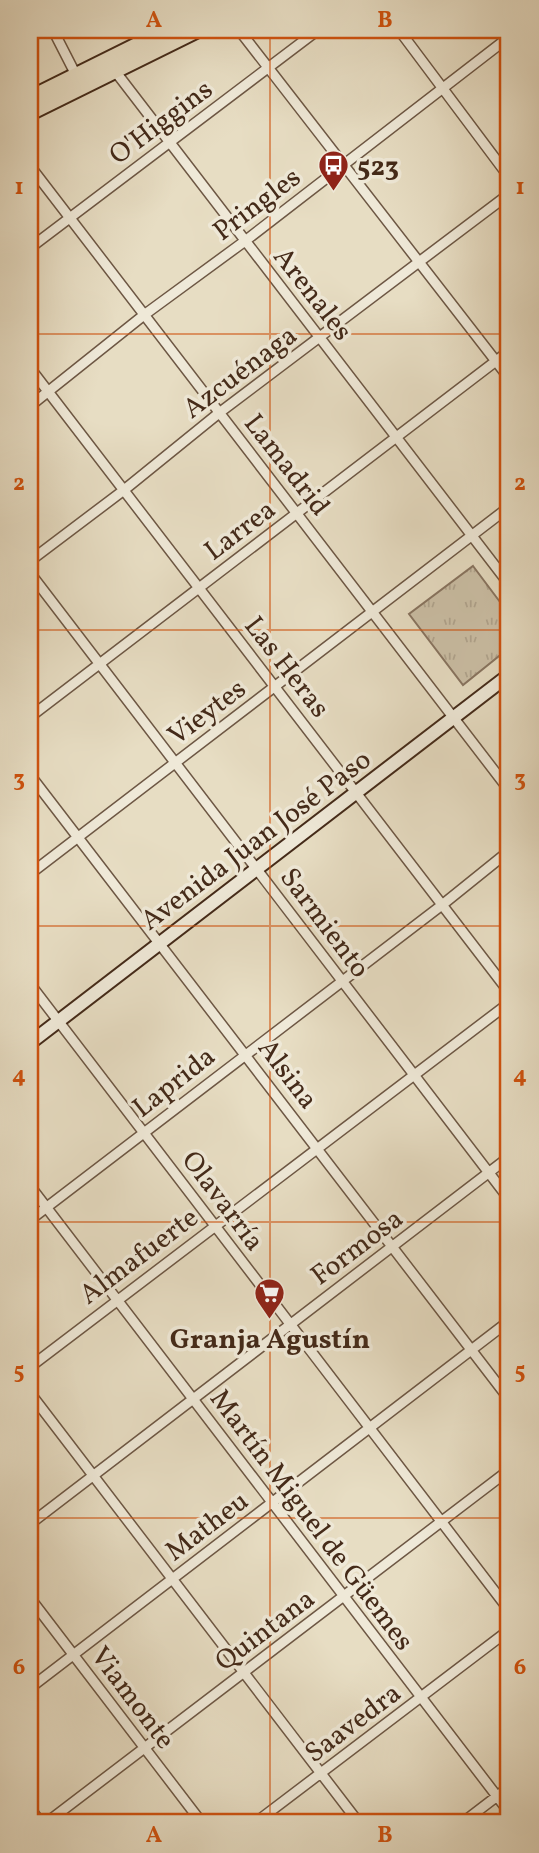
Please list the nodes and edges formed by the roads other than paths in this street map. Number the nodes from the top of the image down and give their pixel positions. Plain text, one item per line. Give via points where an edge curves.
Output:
1 (53, 30) edge
2 (167, 30) edge
3 (198, 30) edge
4 (239, 30) edge
5 (318, 30) edge
6 (399, 30) edge
7 (509, 37) edge
8 (268, 68) junction
9 (73, 69) junction
10 (115, 71) junction
11 (443, 89) junction
12 (30, 98) edge
13 (30, 113) edge
14 (170, 143) junction
15 (30, 166) edge
16 (344, 166) junction
17 (509, 177) edge
18 (509, 194) edge
19 (69, 218) junction
20 (245, 241) junction
21 (30, 248) edge
22 (419, 263) junction
23 (144, 315) junction
24 (320, 338) junction
25 (509, 351) edge
26 (496, 361) junction
27 (30, 368) edge
28 (509, 378) edge
29 (48, 391) junction
30 (30, 405) edge
31 (219, 413) junction
32 (397, 437) junction
33 (124, 490) junction
34 (509, 507) edge
35 (297, 513) junction
36 (472, 536) junction
37 (30, 561) edge
38 (30, 573) edge
39 (509, 584) edge
40 (199, 588) junction
41 (372, 612) junction
42 (100, 663) junction
43 (509, 675) edge
44 (275, 687) junction
45 (30, 717) edge
46 (453, 718) junction
47 (175, 763) junction
48 (30, 775) edge
49 (509, 790) edge
50 (356, 792) junction
51 (78, 838) junction
52 (509, 851) edge
53 (256, 869) junction
54 (30, 874) edge
55 (442, 905) junction
56 (159, 943) junction
57 (342, 981) junction
58 (30, 984) edge
59 (509, 992) edge
60 (509, 1003) edge
61 (58, 1021) junction
62 (30, 1043) edge
63 (246, 1054) junction
64 (414, 1074) junction
65 (144, 1133) junction
66 (318, 1148) junction
67 (509, 1157) edge
68 (489, 1172) junction
69 (30, 1186) edge
70 (509, 1199) edge
71 (46, 1207) junction
72 (30, 1220) edge
73 (215, 1226) junction
74 (393, 1247) junction
75 (117, 1300) junction
76 (509, 1321) edge
77 (291, 1324) junction
78 (472, 1350) junction
79 (30, 1367) edge
80 (30, 1393) edge
81 (193, 1399) junction
82 (509, 1399) edge
83 (370, 1428) junction
84 (509, 1470) edge
85 (93, 1476) junction
86 (272, 1503) junction
87 (442, 1522) junction
88 (30, 1524) edge
89 (173, 1580) junction
90 (343, 1597) junction
91 (30, 1598) edge
92 (509, 1610) edge
93 (509, 1630) edge
94 (74, 1656) junction
95 (244, 1673) junction
96 (30, 1688) edge
97 (421, 1698) junction
98 (145, 1748) junction
99 (321, 1774) junction
100 (509, 1787) edge
101 (497, 1797) junction
102 (30, 1808) edge
103 (509, 1812) edge
104 (44, 1823) edge
105 (202, 1823) edge
106 (255, 1823) edge
107 (359, 1823) edge
108 (462, 1823) edge

1 - 9 street
2 - 9 main road
3 - 10 main road
4 - 8 street
5 - 8 street, O'Higgins
6 - 11 street
7 - 11 street, Pringles
8 - 14 street, O'Higgins
8 - 16 street
9 - 10 street
9 - 12 main road
10 - 13 main road
10 - 14 street, Arenales
11 - 16 street, Pringles
11 - 17 street
14 - 19 street, O'Higgins
14 - 20 street, Arenales
15 - 19 street, Lamadrid
16 - 20 street, Pringles
16 - 22 street
18 - 22 street, Azcuénaga
19 - 21 street, O'Higgins
19 - 23 street, Lamadrid
20 - 23 street, Pringles
20 - 24 street, Arenales
22 - 24 street, Azcuénaga
22 - 26 street
23 - 29 street, Pringles
23 - 31 street, Lamadrid
24 - 31 street, Azcuénaga
24 - 32 street, Arenales
25 - 26 street, Larrea
26 - 28 street
26 - 32 street, Larrea
27 - 29 street, Las Heras
29 - 30 street, Pringles
29 - 33 street, Las Heras
31 - 33 street, Azcuénaga
31 - 35 street, Lamadrid
32 - 35 street, Larrea
32 - 36 street, Arenales
33 - 37 street, Azcuénaga
33 - 40 street, Las Heras
34 - 36 street, Vieytes
35 - 40 street, Larrea
35 - 41 street, Lamadrid
36 - 39 street, Arenales
36 - 41 street, Vieytes
38 - 42 street, Sarmiento
40 - 42 street, Larrea
40 - 44 street, Las Heras
41 - 44 street, Vieytes
41 - 46 street, Lamadrid
42 - 45 street, Larrea
42 - 47 street, Sarmiento
43 - 46 main road, Avenida Juan José Paso
44 - 47 street, Vieytes
44 - 50 street, Las Heras
46 - 49 street, Lamadrid
46 - 50 main road, Avenida Juan José Paso
47 - 51 street, Vieytes
47 - 53 street, Sarmiento
48 - 51 street, Alsina
50 - 53 main road, Avenida Juan José Paso
50 - 55 street, Las Heras
51 - 54 street, Vieytes
51 - 56 street, Alsina
52 - 55 street, Laprida
53 - 56 main road, Avenida Juan José Paso
53 - 57 street, Sarmiento
55 - 57 street, Laprida
55 - 59 street, Las Heras
56 - 61 main road, Avenida Juan José Paso
56 - 63 street, Alsina
57 - 63 street, Laprida
57 - 64 street, Sarmiento
58 - 61 street, Olavarría
60 - 64 street, Almafuerte
61 - 62 main road, Avenida Juan José Paso
61 - 65 street, Olavarría
63 - 65 street, Laprida
63 - 66 street, Alsina
64 - 66 street, Almafuerte
64 - 68 street, Sarmiento
65 - 71 street, Laprida
65 - 73 street, Olavarría
66 - 73 street, Almafuerte
66 - 74 street, Alsina
67 - 68 street, Formosa
68 - 70 street, Sarmiento
68 - 74 street, Formosa
69 - 71 street, Martín Miguel de Güemes
71 - 72 street, Laprida
71 - 75 street, Martín Miguel de Güemes
73 - 75 street, Almafuerte
73 - 77 street, Olavarría
74 - 77 street, Formosa
74 - 78 street, Alsina
75 - 79 street, Almafuerte
75 - 81 street, Martín Miguel de Güemes
76 - 78 street, Matheu
77 - 81 street, Formosa
77 - 83 street, Olavarría
78 - 82 street, Alsina
78 - 83 street, Matheu
80 - 85 street
81 - 85 street, Formosa
81 - 86 street, Martín Miguel de Güemes
83 - 86 street, Matheu
83 - 87 street, Olavarría
84 - 87 street, Quintana
85 - 88 street, Formosa
85 - 89 street
86 - 89 street, Matheu
86 - 90 street, Martín Miguel de Güemes
87 - 90 street, Quintana
87 - 92 street, Olavarría
89 - 94 street, Matheu
89 - 95 street
90 - 95 street, Quintana
90 - 97 street, Martín Miguel de Güemes
91 - 94 street, Viamonte
93 - 97 street, Saavedra
94 - 96 street, Matheu
94 - 98 street, Viamonte
95 - 98 street, Quintana
95 - 99 street
97 - 99 street, Saavedra
97 - 101 street, Martín Miguel de Güemes
98 - 104 street, Quintana
98 - 105 street, Viamonte
99 - 106 street, Saavedra
99 - 107 street
100 - 101 street
101 - 103 street, Martín Miguel de Güemes
101 - 108 street
102 - 104 street

